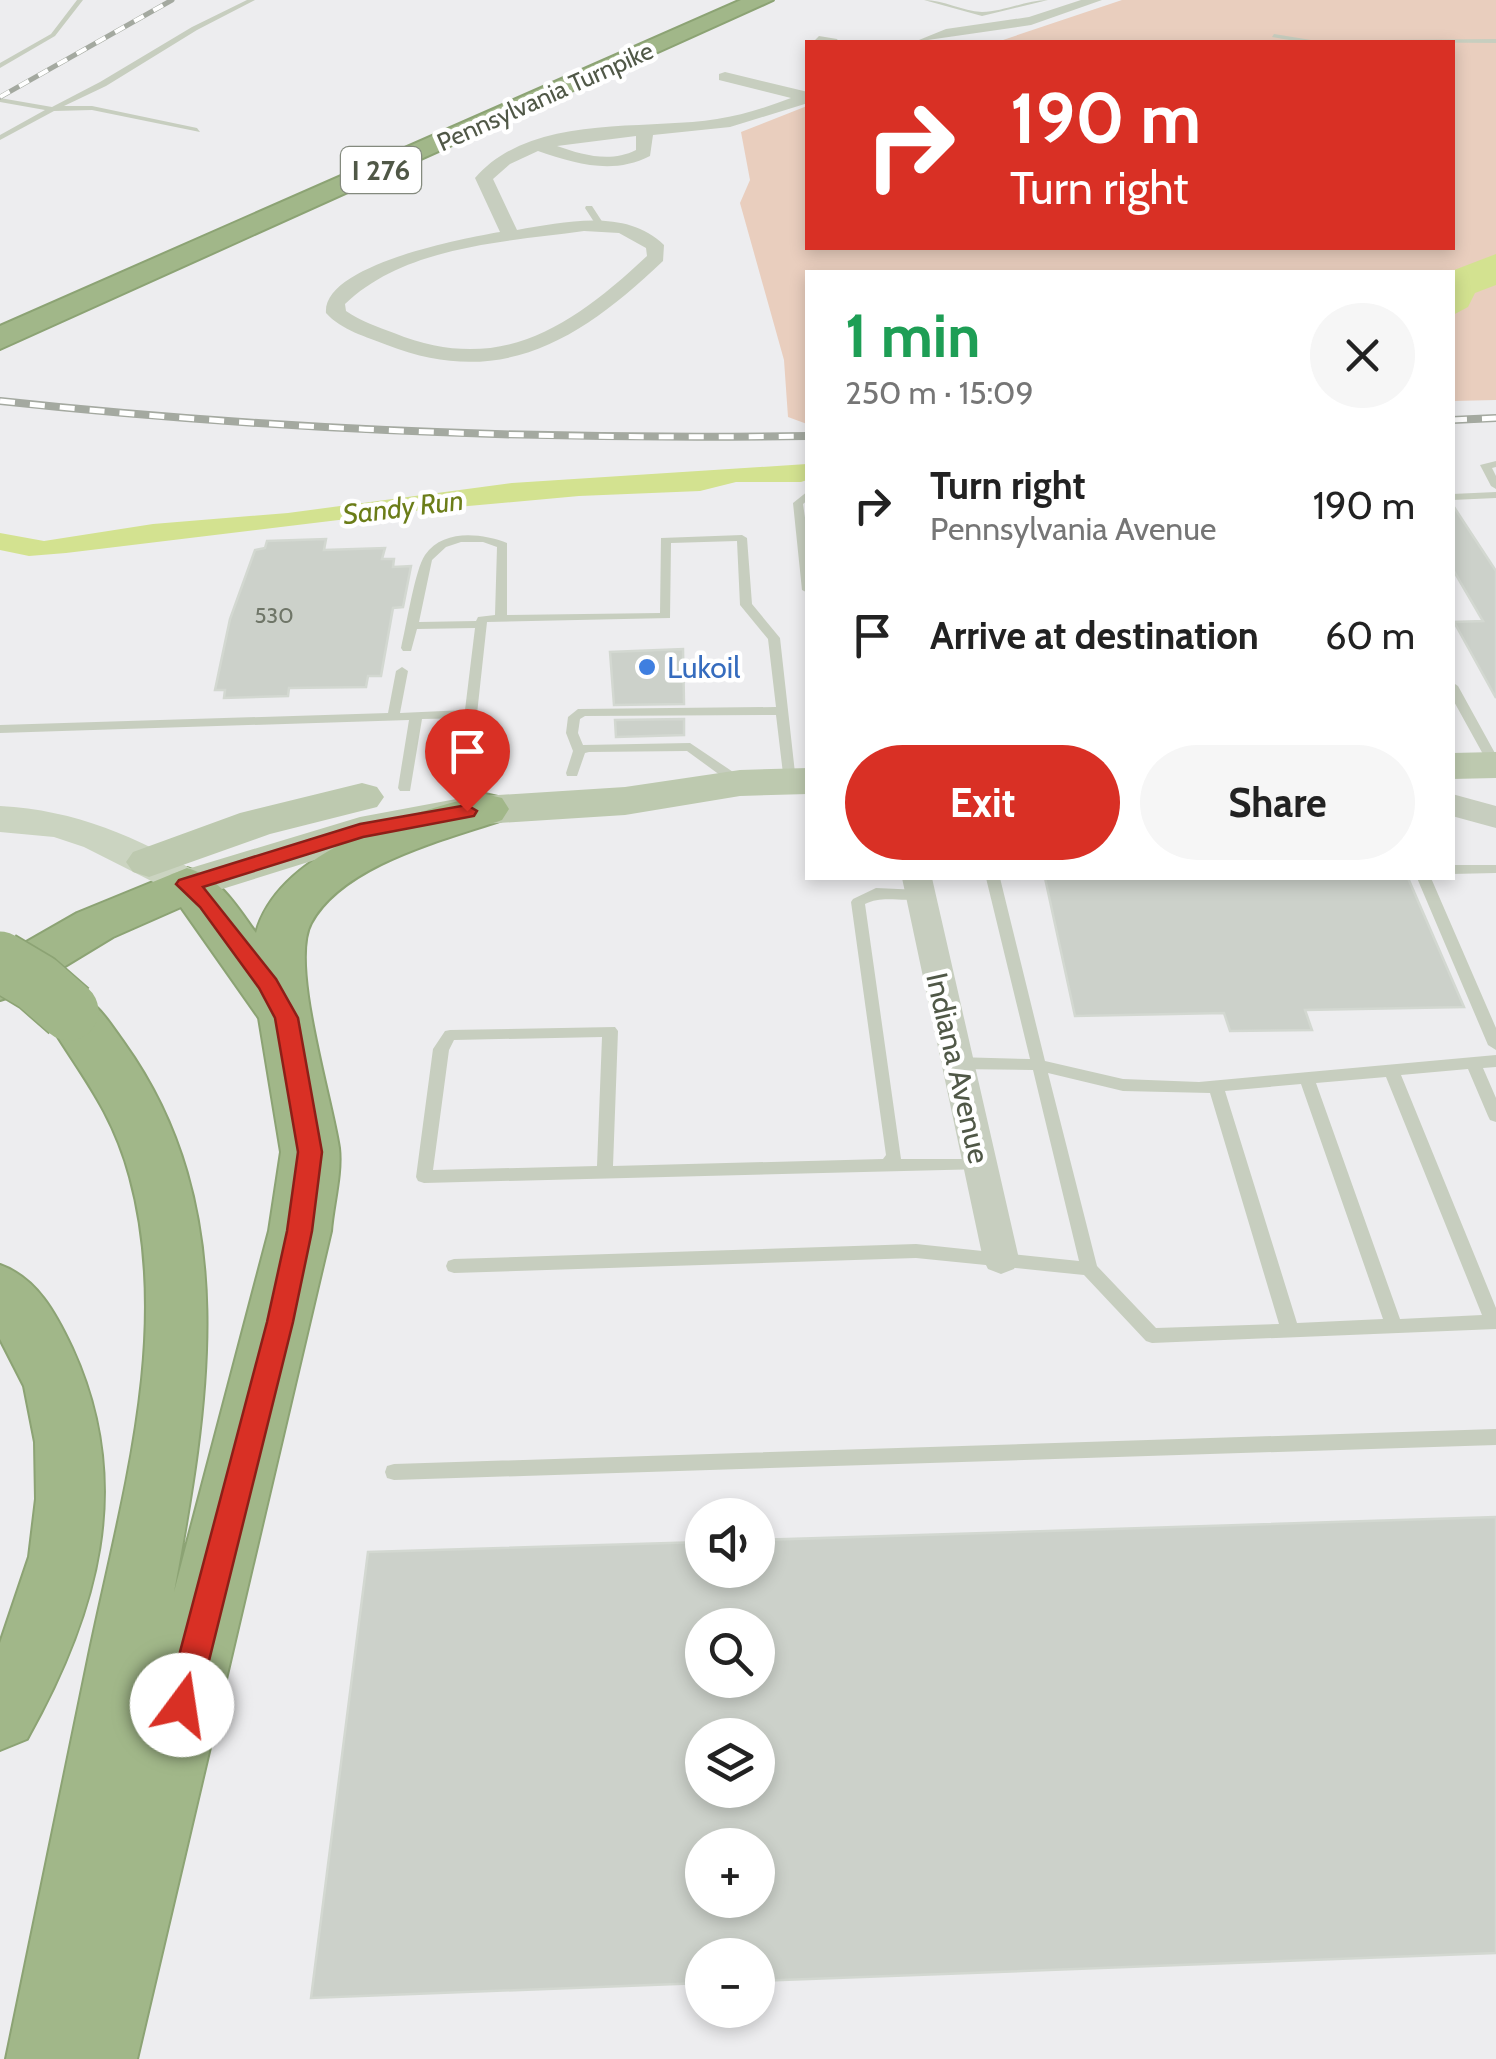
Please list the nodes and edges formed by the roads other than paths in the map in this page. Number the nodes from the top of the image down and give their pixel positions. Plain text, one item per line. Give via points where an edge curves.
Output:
1 (80, 0) edge
2 (252, 0) edge
3 (723, 0) edge
4 (761, 0) edge
5 (927, 0) edge
6 (1045, 0) edge
7 (1094, 0) edge
8 (1001, 13) junction
9 (1026, 22) junction
10 (1274, 36) dead end
11 (927, 40) edge
12 (1299, 40) edge
13 (1455, 41) edge
14 (1496, 41) edge
15 (0, 66) edge
16 (726, 77) dead end
17 (805, 96) edge
18 (805, 98) edge
19 (0, 100) edge
20 (51, 109) junction
21 (198, 130) dead end
22 (645, 130) junction
23 (0, 138) edge
24 (541, 146) junction
25 (589, 208) dead end
26 (601, 226) junction
27 (511, 236) junction
28 (0, 315) edge
29 (0, 339) edge
30 (1496, 464) edge
31 (1496, 486) edge
32 (1496, 495) edge
33 (805, 497) edge
34 (1455, 497) edge
35 (805, 564) edge
36 (501, 618) junction
37 (481, 624) junction
38 (411, 626) junction
39 (407, 648) dead end
40 (402, 672) dead end
41 (1455, 691) edge
42 (782, 711) junction
43 (416, 716) junction
44 (392, 717) junction
45 (0, 729) edge
46 (575, 762) junction
47 (1496, 765) edge
48 (1455, 766) edge
49 (799, 782) edge
50 (740, 784) junction
51 (406, 788) junction
52 (1455, 806) edge
53 (485, 810) junction
54 (1496, 817) edge
55 (0, 820) edge
56 (1496, 869) edge
57 (1455, 870) edge
58 (168, 873) junction
59 (992, 880) edge
60 (1425, 880) edge
61 (918, 886) edge
62 (0, 938) edge
63 (0, 961) edge
64 (0, 981) edge
65 (286, 1018) junction
66 (1496, 1046) edge
67 (1496, 1060) edge
68 (1473, 1062) junction
69 (955, 1063) junction
70 (1040, 1065) junction
71 (1392, 1070) junction
72 (1306, 1078) junction
73 (1216, 1086) junction
74 (1496, 1116) edge
75 (888, 1165) junction
76 (979, 1166) junction
77 (605, 1170) junction
78 (1002, 1259) junction
79 (454, 1266) dead end
80 (1089, 1269) junction
81 (0, 1291) edge
82 (1495, 1322) edge
83 (1394, 1326) junction
84 (1290, 1330) junction
85 (1496, 1436) edge
86 (394, 1472) dead end
87 (0, 1712) edge
88 (50, 2059) edge
89 (94, 2059) edge

1 - 15 lane via 54,35
2 - 20 lane
3 - 28 highway, Pennsylvania Turnpike / I 276
4 - 29 highway, Pennsylvania Turnpike / I 276
5 - 8 lane
6 - 8 lane
7 - 9 street
8 - 9 lane
9 - 11 street
10 - 12 lane
13 - 14 lane
16 - 17 street
18 - 22 street via 718,124
19 - 20 lane
20 - 21 lane via 92,108
20 - 23 lane
22 - 24 street
22 - 24 street via 644,152 625,160 579,158
24 - 27 street via 484,178
25 - 26 lane
26 - 27 street
26 - 27 street via 644,236 655,245 656,257 611,300 532,346 444,355 336,313 335,302 345,292 418,255
30 - 31 lane via 1485,465
32 - 34 lane
33 - 35 lane via 798,504
36 - 37 lane
36 - 38 lane via 506,552 494,541 474,538 434,548
36 - 42 lane via 666,616 665,540 742,538 746,604 774,638
37 - 38 lane
37 - 43 lane via 471,714
38 - 39 lane
40 - 44 lane
41 - 47 lane
42 - 46 lane via 582,712 574,717
42 - 49 lane
43 - 44 lane
43 - 51 lane
44 - 45 lane
46 - 50 main road
46 - 51 main road
47 - 48 main road
49 - 50 main road
50 - 53 main road
51 - 58 main road via 292,813
52 - 54 street
53 - 58 main road
53 - 65 highway via 367,850 306,894 286,918 279,944
55 - 58 main road via 70,825
56 - 57 lane
58 - 62 highway
58 - 64 highway via 95,926
58 - 65 highway via 207,902
59 - 70 lane
60 - 66 lane
61 - 69 street, Indiana Avenue
61 - 75 lane via 858,902 894,1156
63 - 88 highway, bridge via 37,983 103,1050 144,1127 170,1227 176,1302 154,1508
65 - 89 highway via 310,1152 300,1231
67 - 68 lane
68 - 71 lane
68 - 74 lane
69 - 70 lane
69 - 76 street, Indiana Avenue
70 - 73 lane via 1122,1085
70 - 80 lane
71 - 72 lane
71 - 82 lane
72 - 73 lane
72 - 83 lane
73 - 84 lane
75 - 76 lane
75 - 77 lane
76 - 78 street, Indiana Avenue
77 - 77 lane via 424,1177 441,1049 450,1034 610,1032
78 - 79 lane via 916,1252
78 - 80 lane
80 - 84 lane via 1152,1336
81 - 87 highway via 50,1371 72,1460 53,1596 35,1648
82 - 83 lane
83 - 84 lane
85 - 86 lane

